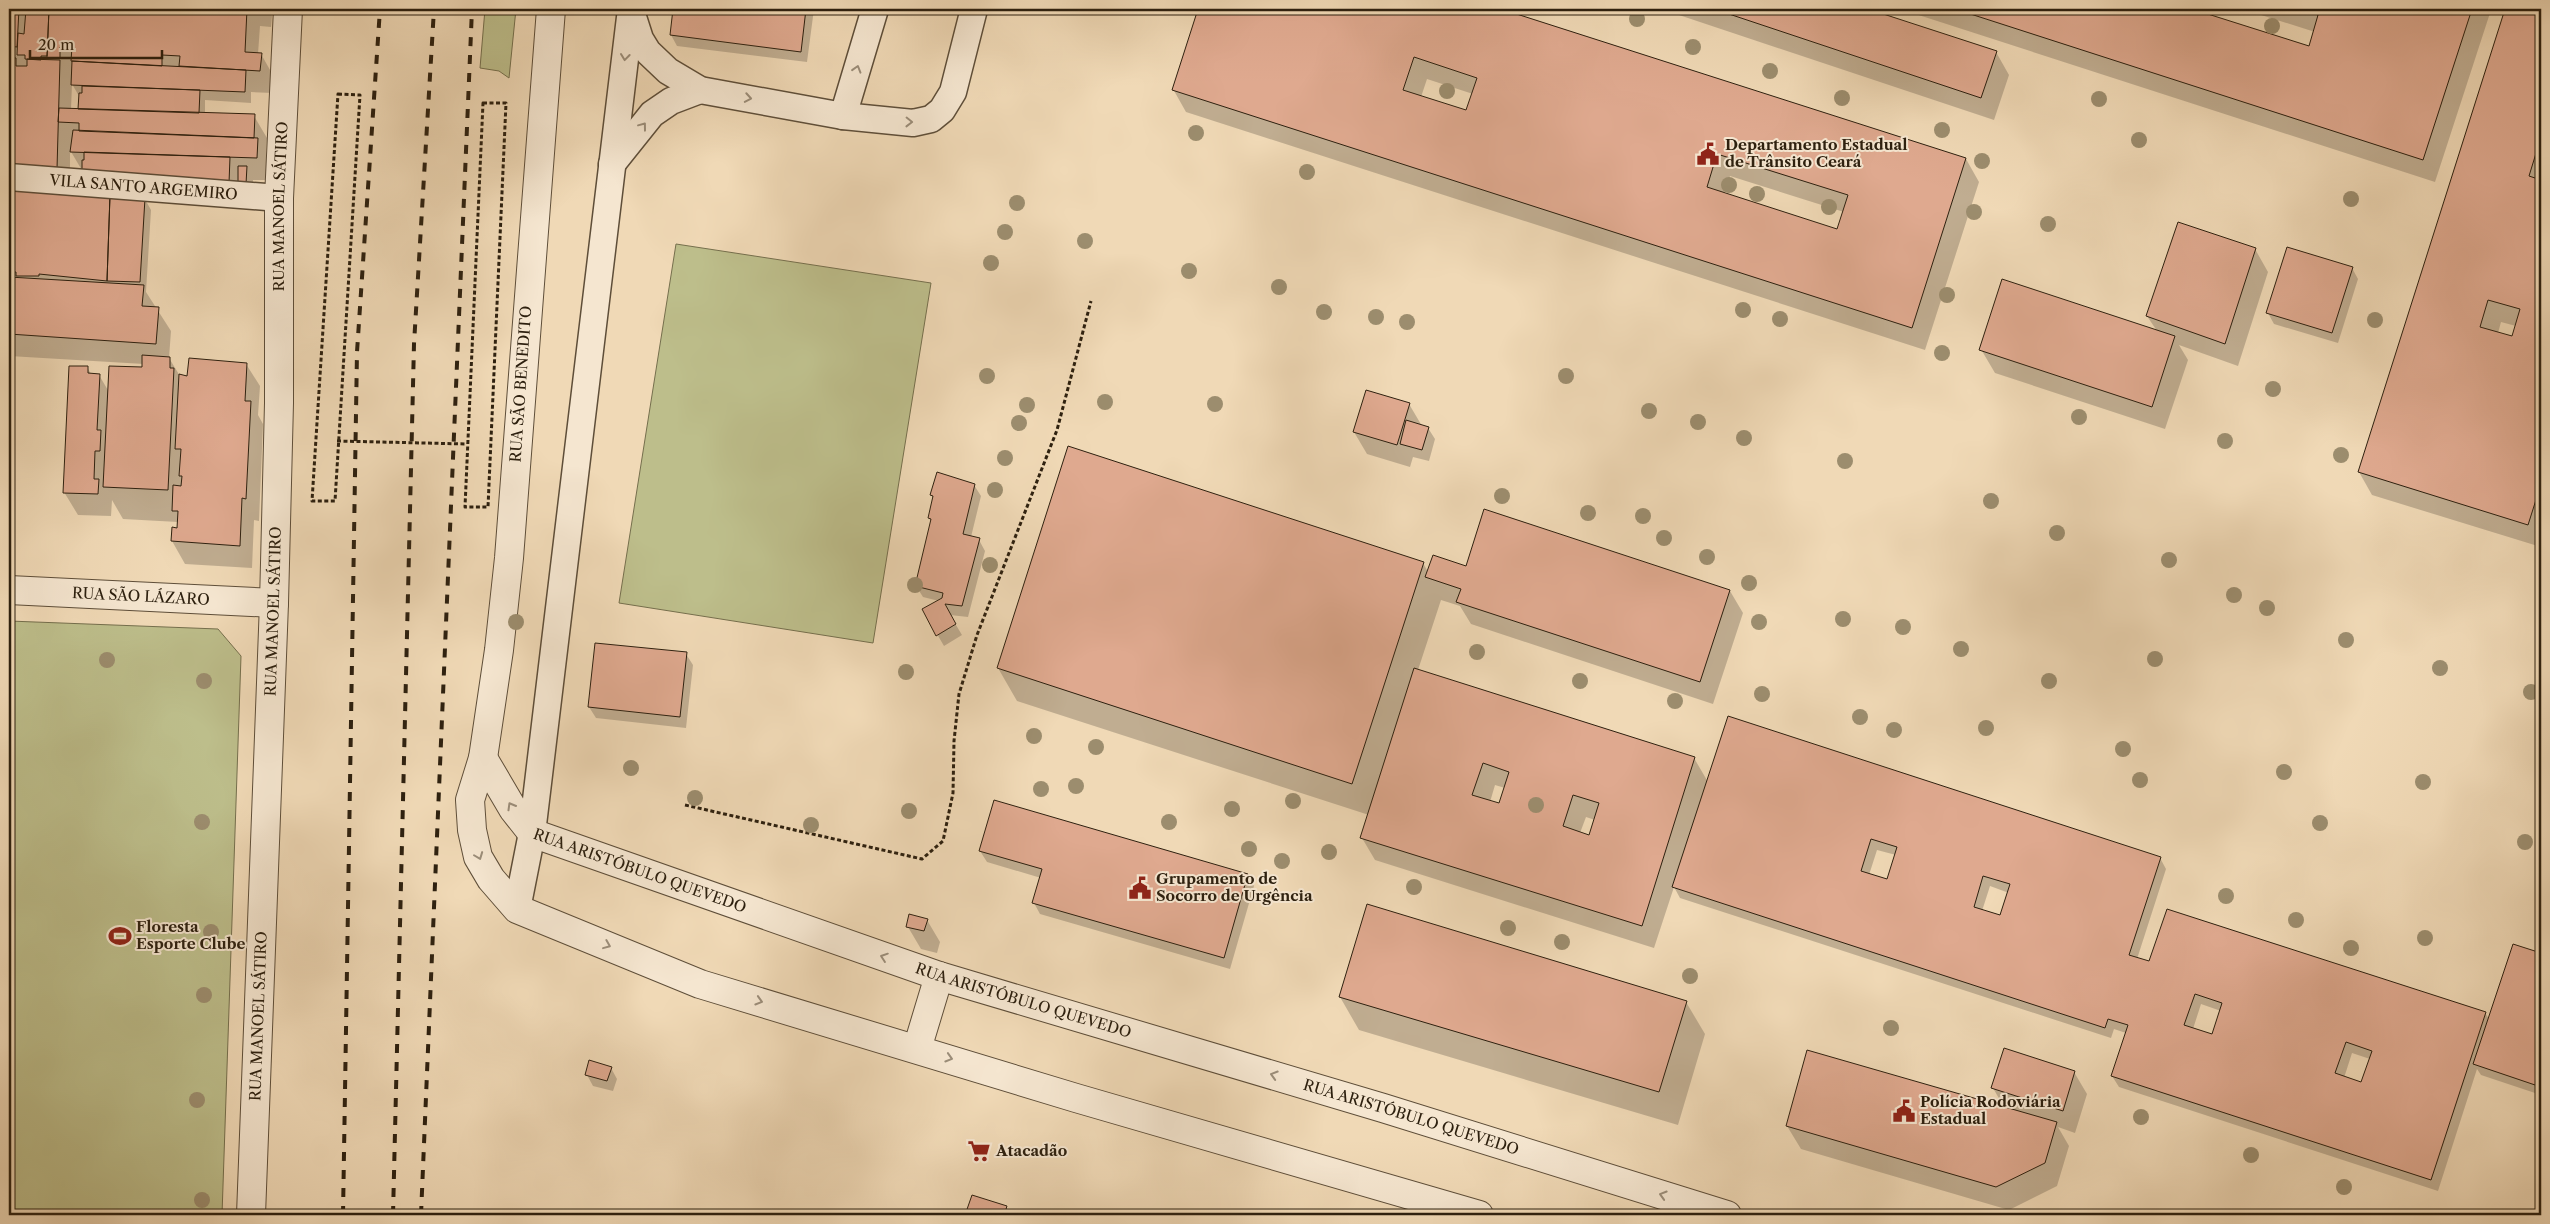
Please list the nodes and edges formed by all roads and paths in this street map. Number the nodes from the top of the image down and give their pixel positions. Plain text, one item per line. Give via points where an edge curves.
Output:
1 (288, 9) edge
2 (550, 9) edge
3 (631, 9) edge
4 (875, 9) edge
5 (974, 9) edge
6 (700, 90) junction
7 (842, 116) junction
8 (612, 164) junction
9 (9, 177) edge
10 (280, 198) junction
11 (1091, 301) dead end
12 (320, 384) dead end
13 (492, 413) dead end
14 (314, 441) dead end
15 (337, 441) junction
16 (9, 590) edge
17 (274, 603) junction
18 (483, 758) junction
19 (685, 805) dead end
20 (532, 833) junction
21 (517, 908) junction
22 (939, 976) junction
23 (917, 1049) junction
24 (251, 1215) edge
25 (1479, 1215) edge
26 (1726, 1215) edge

1 - 10 street, RUA MANOEL SÁTIRO
2 - 18 street, RUA SÃO BENEDITO via 509,558 500,650
3 - 6 lane via 648,52 668,71
3 -> 8 lane
7 -> 4 lane
7 -> 5 lane via 913,123 931,119 942,110 953,92
6 -> 7 lane
8 -> 6 lane via 652,114 671,101
8 - 20 lane
9 - 10 lane, VILA SANTO ARGEMIRO
10 - 17 street, RUA MANOEL SÁTIRO
11 - 19 path via 1057,430 978,635 959,694 953,793 943,841 922,859
12 - 15 path via 338,94 360,96
13 - 15 path, bridge via 506,104 483,103 466,444
14 - 15 path via 312,500 335,501
16 - 17 street, RUA SÃO LÁZARO
17 - 24 street, RUA MANOEL SÁTIRO
20 -> 18 street, RUA ARISTÓBULO QUEVEDO via 513,809
18 -> 21 street via 470,800 478,857 491,879
20 - 21 lane
22 -> 20 street, RUA ARISTÓBULO QUEVEDO
21 -> 23 street via 700,984
22 - 23 street
26 -> 22 street, RUA ARISTÓBULO QUEVEDO via 1383,1108
23 -> 25 street

